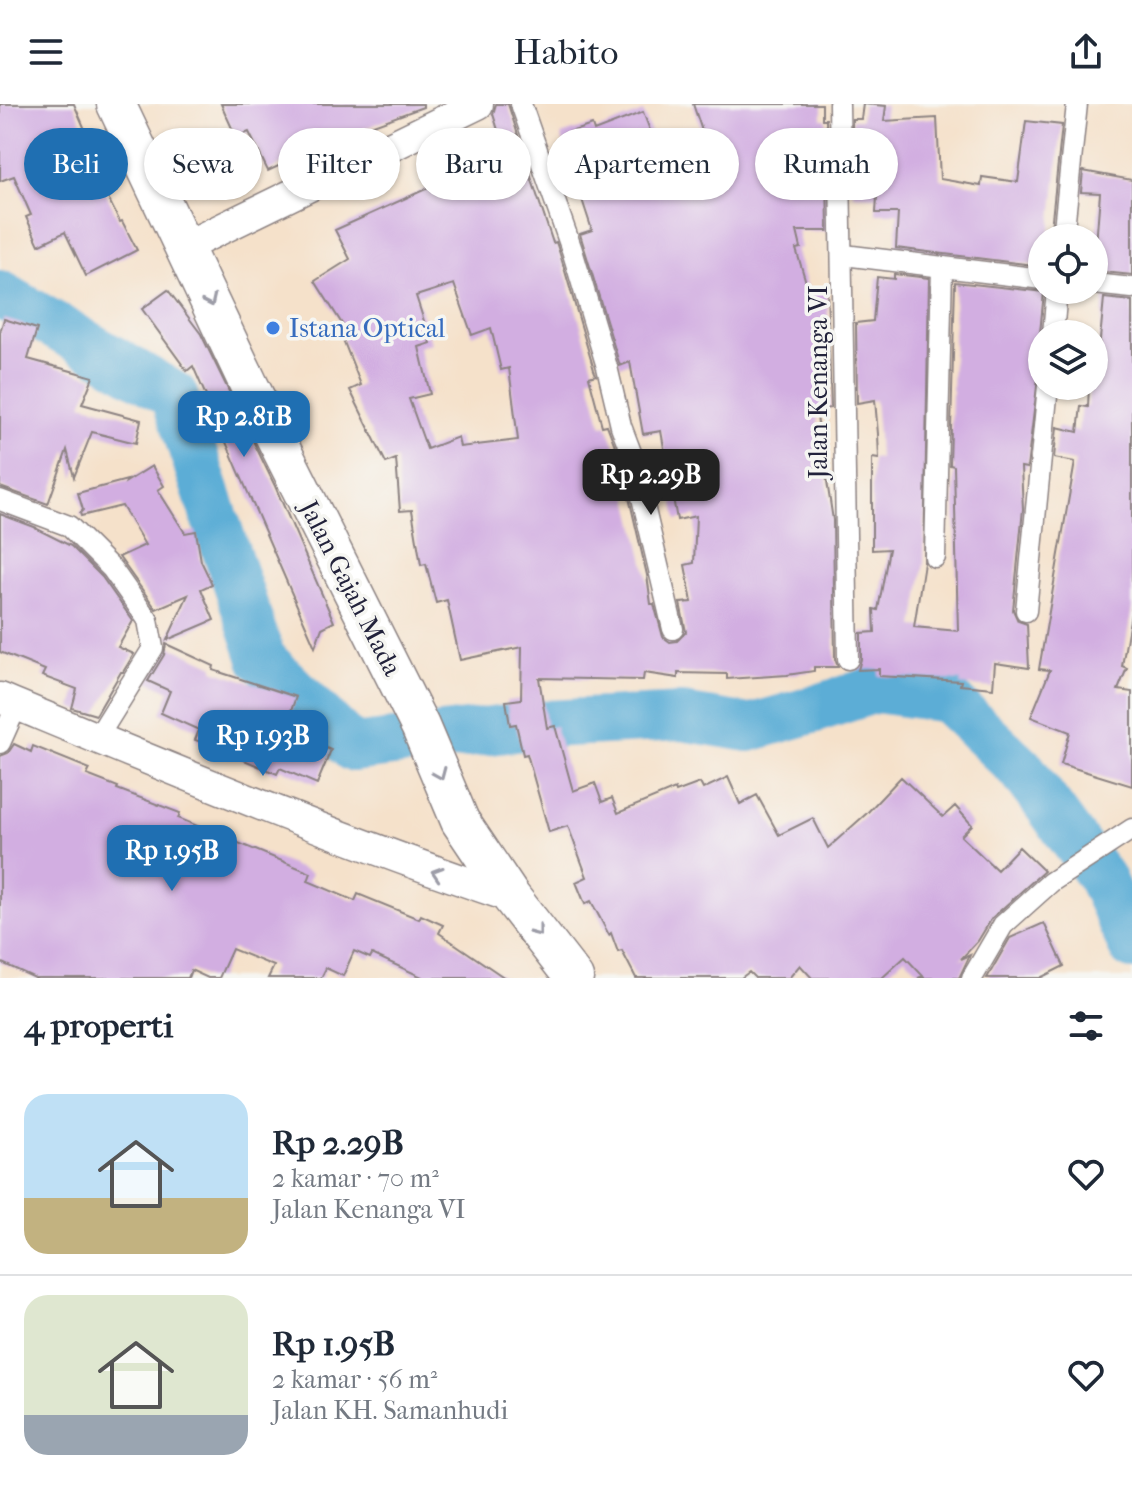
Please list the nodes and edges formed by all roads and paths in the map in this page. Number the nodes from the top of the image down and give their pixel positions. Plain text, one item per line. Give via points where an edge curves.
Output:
1 (116, 104) edge
2 (478, 104) edge
3 (521, 104) edge
4 (839, 104) edge
5 (1077, 104) edge
6 (1064, 224) edge
7 (184, 247) junction
8 (844, 255) junction
9 (942, 267) junction
10 (1028, 277) edge
11 (1108, 285) edge
12 (1132, 288) edge
13 (1047, 400) edge
14 (0, 500) edge
15 (935, 557) dead end
16 (1026, 611) dead end
17 (673, 629) dead end
18 (848, 659) dead end
19 (9, 701) edge
20 (97, 738) junction
21 (0, 743) edge
22 (1132, 829) edge
23 (511, 897) junction
24 (574, 978) edge
25 (972, 978) edge

1 - 7 highway, Jalan Gajah Mada
2 - 7 main road
3 - 17 street via 607,367
4 - 8 street, Jalan Kenanga VI
5 - 6 street
7 -> 23 highway, Jalan Gajah Mada via 420,726 460,821
8 - 9 street
8 - 18 street, Jalan Kenanga VI
9 - 10 street
9 - 15 street
11 - 12 street
13 - 16 street
14 - 20 street via 69,526 112,569 148,620 153,648
19 - 20 main road
19 - 21 street
23 -> 20 main road via 400,860
22 - 25 street via 1051,882 1003,925
23 -> 24 highway, Jalan Gajah Mada

